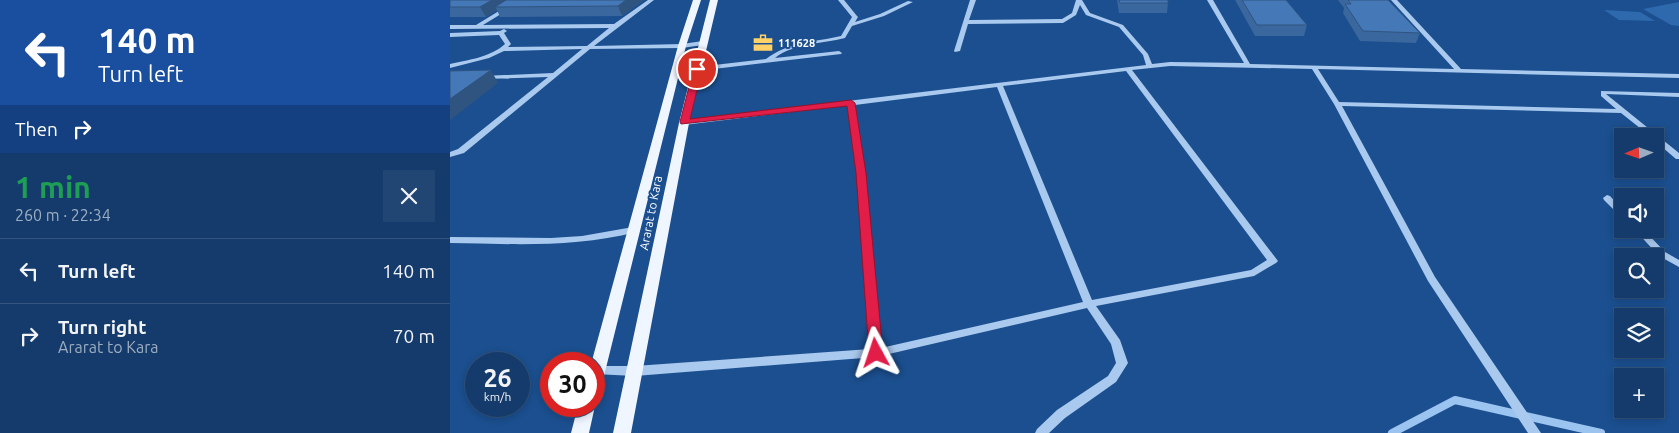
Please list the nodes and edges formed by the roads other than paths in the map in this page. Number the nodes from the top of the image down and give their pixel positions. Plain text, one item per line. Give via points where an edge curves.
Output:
1 (521, 0) edge
2 (651, 0) edge
3 (698, 0) edge
4 (714, 0) edge
5 (841, 0) edge
6 (973, 0) edge
7 (1079, 0) edge
8 (1210, 0) edge
9 (1394, 0) edge
10 (910, 2) dead end
11 (966, 22) junction
12 (851, 25) junction
13 (478, 26) junction
14 (510, 26) junction
15 (615, 26) junction
16 (450, 27) edge
17 (501, 33) junction
18 (450, 35) edge
19 (703, 43) junction
20 (682, 46) junction
21 (587, 48) junction
22 (503, 49) junction
23 (957, 51) dead end
24 (839, 53) dead end
25 (768, 61) junction
26 (1248, 65) junction
27 (450, 66) edge
28 (1149, 66) junction
29 (1313, 66) junction
30 (697, 69) junction
31 (1128, 69) junction
32 (1460, 71) junction
33 (554, 75) junction
34 (1679, 76) edge
35 (478, 77) edge
36 (999, 85) junction
37 (1679, 95) edge
38 (851, 103) junction
39 (1337, 104) junction
40 (1621, 111) junction
41 (684, 122) junction
42 (1643, 128) edge
43 (1664, 144) edge
44 (450, 155) edge
45 (1679, 157) edge
46 (1607, 198) dead end
47 (1614, 205) edge
48 (633, 230) junction
49 (1647, 238) edge
50 (450, 240) edge
51 (1679, 264) edge
52 (1089, 304) junction
53 (602, 352) edge
54 (876, 353) junction
55 (605, 371) edge
56 (635, 371) junction
57 (584, 417) edge
58 (580, 433) edge
59 (622, 433) edge
60 (1041, 433) edge
61 (1535, 433) edge

1 - 13 street
2 - 15 street
3 - 20 main road, Ararat to Kara
4 - 19 main road, Ararat to Kara
5 - 12 street via 854,17
6 - 11 street
7 - 11 street via 1074,14 1063,20
7 - 28 street via 1088,14 1121,26 1146,55
8 - 26 street
9 - 32 street
10 - 12 street
11 - 23 street
12 - 25 street via 843,37 788,47
13 - 14 street
13 - 16 street
14 - 15 street
14 - 17 street
15 - 21 street
17 - 18 street
17 - 22 street via 508,44
19 - 20 street
19 - 30 main road, Ararat to Kara
20 - 21 street
20 - 48 main road, Ararat to Kara
21 - 22 street
21 - 33 street
22 - 27 street via 487,57
24 - 25 street
25 - 30 street
26 - 28 street
26 - 29 street
28 - 31 street
29 - 32 street
29 - 39 street
30 - 41 main road, Ararat to Kara
31 - 36 street
31 - 52 street via 1273,261 1254,273
32 - 34 street
33 - 35 street
33 - 44 street via 461,151
36 - 38 street
36 - 52 street
37 - 40 street via 1603,92
38 - 41 street
38 - 54 street via 861,173
39 - 40 street
39 - 61 street via 1431,279
40 - 42 street
41 - 56 main road, Ararat to Kara
43 - 45 street
46 - 47 street
48 - 50 street via 551,242
48 - 53 main road, Ararat to Kara
49 - 51 street via 1662,254
52 - 54 street
52 - 60 street via 1116,343 1122,363 1112,379 1061,414
54 - 56 street
55 - 56 street
56 - 59 main road, Ararat to Kara
57 - 58 main road

